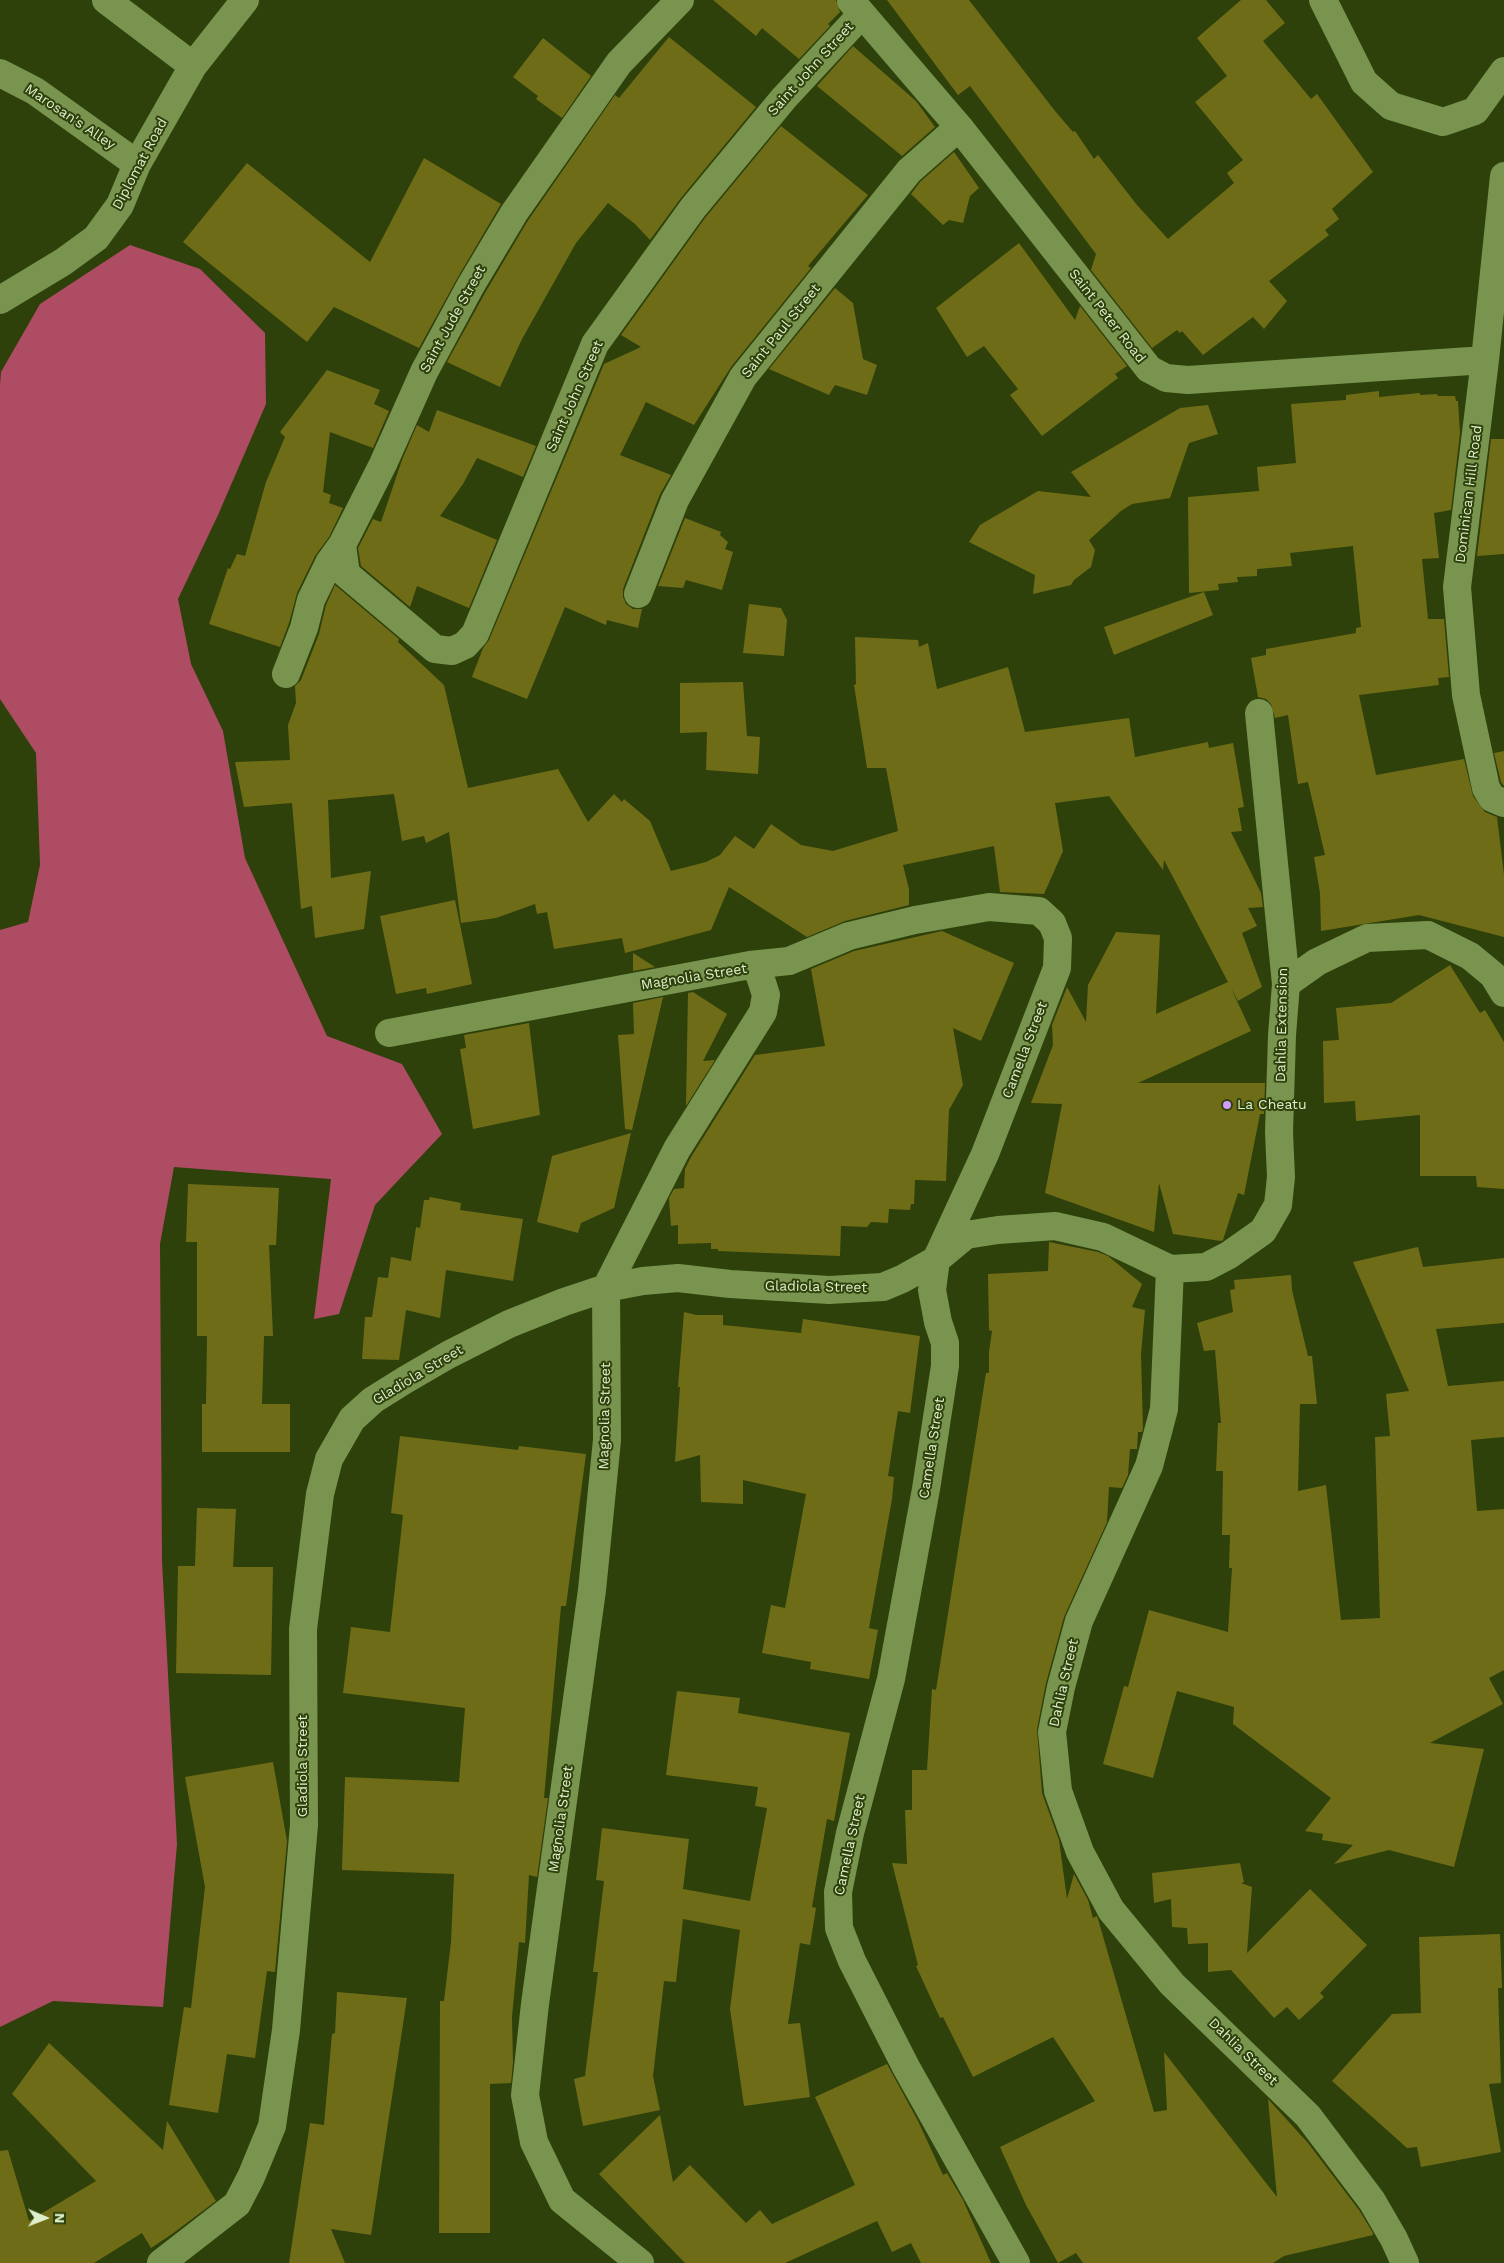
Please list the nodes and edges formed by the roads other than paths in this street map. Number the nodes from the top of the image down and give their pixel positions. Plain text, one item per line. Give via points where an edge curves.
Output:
1 (106, 0) edge
2 (245, 0) edge
3 (680, 0) edge
4 (1323, 0) edge
5 (856, 7) edge
6 (193, 66) junction
7 (1504, 71) edge
8 (0, 73) edge
9 (959, 127) junction
10 (138, 164) junction
11 (1504, 176) edge
12 (0, 300) edge
13 (1486, 360) junction
14 (342, 546) junction
15 (638, 594) dead end
16 (286, 674) dead end
17 (1259, 713) dead end
18 (1503, 804) edge
19 (750, 966) junction
20 (1286, 984) junction
21 (1504, 993) edge
22 (389, 1033) dead end
23 (936, 1260) junction
24 (1170, 1269) junction
25 (606, 1288) junction
26 (161, 2263) edge
27 (640, 2263) edge
28 (1016, 2263) edge
29 (1405, 2263) edge

1 - 6 street
2 - 6 street, Diplomat Road
3 - 14 street, Saint Jude Street via 618,63 514,213 424,372
4 - 7 street via 1364,82 1390,106 1443,122 1475,112
5 - 9 street, Saint Peter Road
5 - 14 street, Saint John Street via 693,208 595,344 475,634 465,645 452,651 435,649 346,574
6 - 10 street, Diplomat Road
8 - 10 street, Marosan's Alley via 35,91
9 - 13 street, Saint Peter Road via 1149,369 1166,378 1236,378
9 - 15 street, Saint Paul Street via 909,171 742,377 675,500
10 - 12 street, Diplomat Road via 120,205 96,238
11 - 13 street, Dominican Hill Road
13 - 18 street, Dominican Hill Road via 1457,587 1466,695 1486,788 1492,798
14 - 16 street, Saint Jude Street via 329,563 312,600
17 - 20 street, Dahlia Extension
19 - 22 street, Magnolia Street
19 - 23 street, Camella Street via 790,962 849,936 915,920 989,908 1039,911 1052,923 1058,938 1057,968 985,1154
19 - 25 street, Magnolia Street via 759,973 766,995 763,1012 677,1149
20 - 21 street via 1317,962 1367,938 1428,935 1470,956 1492,976
20 - 24 street, Dahlia Extension via 1278,1205 1263,1231 1229,1255 1206,1267
23 - 24 street, Gladiola Street via 966,1235 1056,1226 1103,1237
23 - 25 street, Gladiola Street via 883,1286 863,1288 791,1288 678,1278
23 - 28 street, Camella Street via 932,1290 945,1343 944,1376 891,1680 850,1833 838,1892 839,1928 852,1961 906,2067
24 - 29 street, Dahlia Street via 1164,1409 1149,1466 1079,1620 1052,1732 1058,1791 1080,1852 1111,1910 1172,1984 1308,2116 1372,2201
25 - 26 street, Gladiola Street via 509,1324 405,1380 373,1400 352,1419 329,1459 320,1494 303,1630 304,1825 286,2030 272,2126 238,2204
25 - 27 street, Magnolia Street via 607,1440 592,1590 525,2096 534,2142 562,2200

